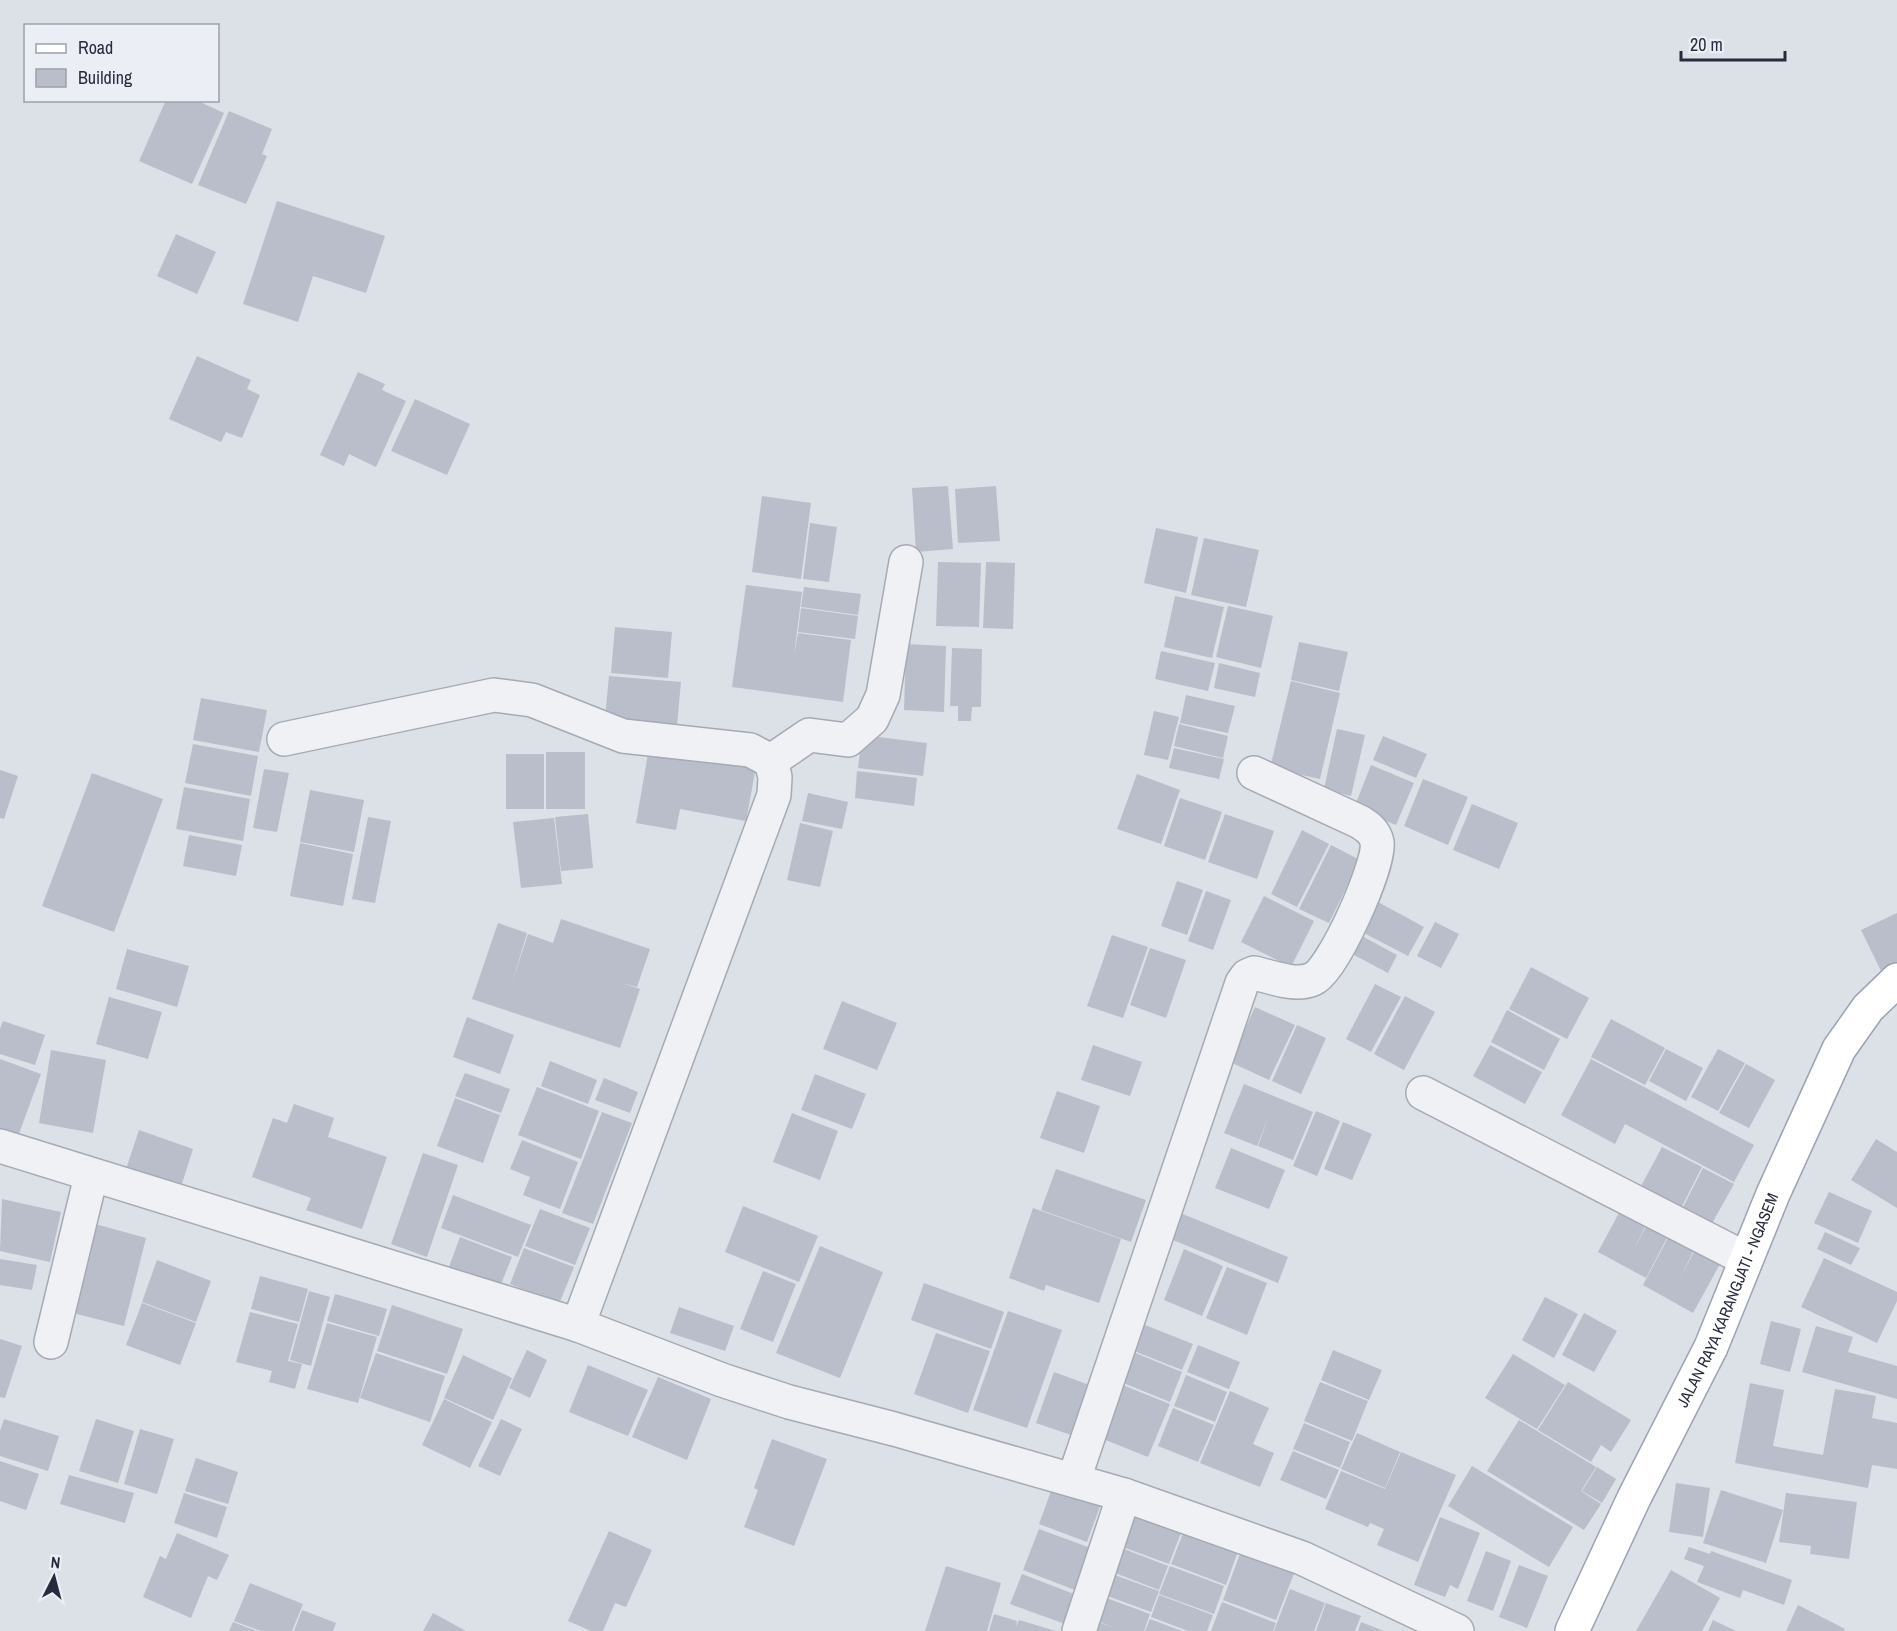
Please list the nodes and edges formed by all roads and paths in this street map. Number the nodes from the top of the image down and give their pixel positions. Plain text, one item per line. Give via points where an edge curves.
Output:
1 (906, 562) dead end
2 (284, 739) dead end
3 (771, 761) junction
4 (1254, 773) dead end
5 (1897, 980) edge
6 (1423, 1093) dead end
7 (0, 1146) edge
8 (90, 1176) junction
9 (1746, 1259) junction
10 (578, 1325) junction
11 (51, 1342) dead end
12 (1074, 1479) junction
13 (1124, 1495) junction
14 (1079, 1631) edge
15 (1457, 1631) edge
16 (1572, 1631) edge

1 - 3 street via 883,695 872,720 848,740 809,735
2 - 3 street via 494,695 532,700 623,736 750,750
3 - 10 street via 774,795
4 - 12 street via 1360,822 1373,832 1377,843 1375,859 1346,935 1316,979 1301,983 1254,973 1242,983
5 - 9 main road, JALAN RAYA KARANGJATI - NGASEM via 1868,1008 1839,1049
6 - 9 street
7 - 8 street
8 - 10 street
8 - 11 street
9 - 16 main road, JALAN RAYA KARANGJATI - NGASEM via 1711,1347
10 - 12 street via 789,1402
12 - 13 street
13 - 14 street
13 - 15 street via 1302,1558

